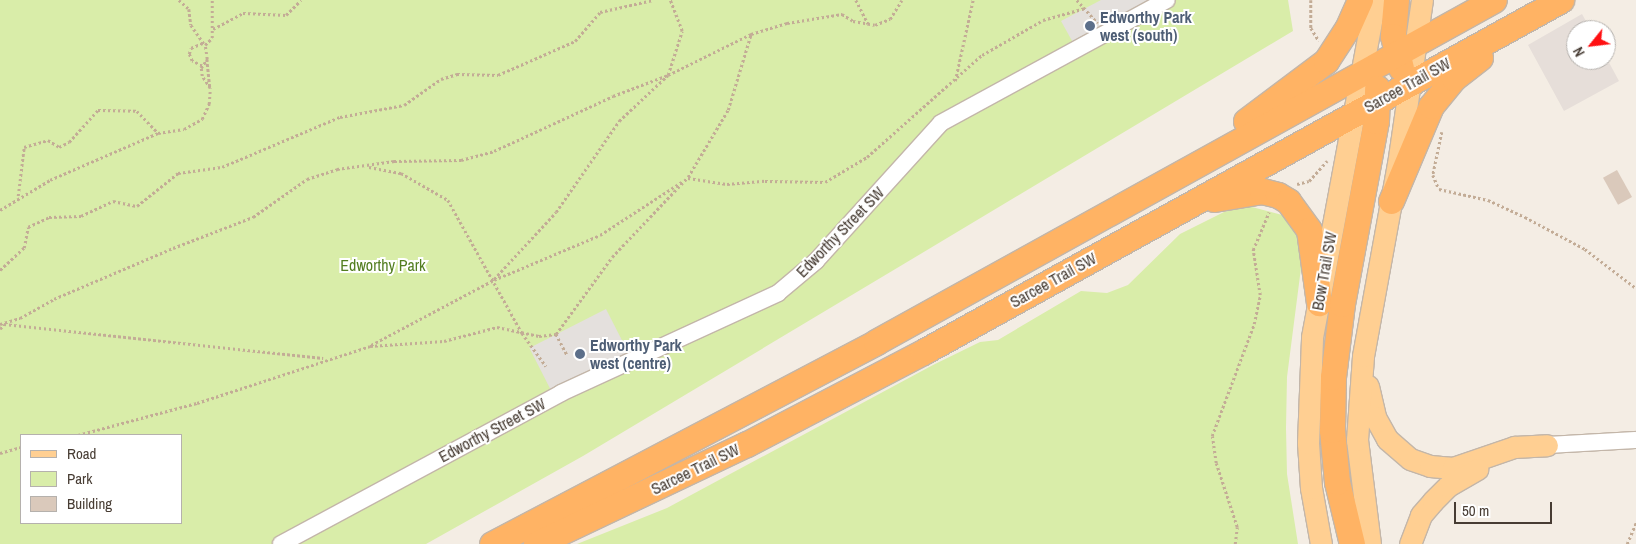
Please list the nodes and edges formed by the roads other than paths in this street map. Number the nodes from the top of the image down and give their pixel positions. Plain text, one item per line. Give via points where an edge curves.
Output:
1 (1167, 0) edge
2 (1360, 0) edge
3 (1375, 0) edge
4 (1396, 0) edge
5 (1422, 0) edge
6 (1494, 0) edge
7 (1560, 0) edge
8 (1528, 18) junction
9 (1406, 48) junction
10 (1362, 73) junction
11 (1411, 83) junction
12 (1379, 101) junction
13 (1352, 115) junction
14 (1183, 171) junction
15 (1391, 201) junction
16 (1194, 202) junction
17 (1319, 303) junction
18 (1363, 356) junction
19 (1636, 440) edge
20 (1546, 445) junction
21 (281, 544) edge
22 (492, 544) edge
23 (536, 544) edge
24 (1321, 544) edge
25 (1352, 544) edge
26 (1370, 544) edge
27 (1410, 544) edge

1 - 21 street, Edworthy Street SW via 941,123 816,261 778,293 561,393
2 - 14 highway via 1347,29 1326,60
3 - 10 main road, Bow Trail SW
4 - 9 highway via 1393,36
5 - 9 main road
6 - 9 highway, Sarcee Trail SW
7 - 8 highway, Sarcee Trail SW
8 - 11 highway, Sarcee Trail SW
8 - 15 highway via 1519,30 1454,78 1434,102 1421,124
9 - 10 highway, Sarcee Trail SW
9 - 11 highway
10 - 12 highway via 1372,77
10 - 13 main road, Bow Trail SW
10 - 14 highway, Sarcee Trail SW
11 - 12 highway, Sarcee Trail SW
11 - 15 main road
12 - 13 highway, Sarcee Trail SW
12 - 25 highway via 1342,304 1333,377 1332,430 1337,482
13 - 16 highway, Sarcee Trail SW
13 - 17 main road, Bow Trail SW
14 - 22 highway, Sarcee Trail SW via 715,429
15 - 18 main road
16 - 17 highway via 1262,191 1288,201 1309,230
16 - 23 highway, Sarcee Trail SW via 796,419
17 - 24 main road, Bow Trail SW via 1312,337 1308,444 1311,488
18 - 20 main road via 1375,417 1393,446 1410,459 1430,466 1453,468 1514,446
18 - 26 main road via 1357,440
19 - 20 street
20 - 27 main road via 1482,466 1448,486 1421,515

